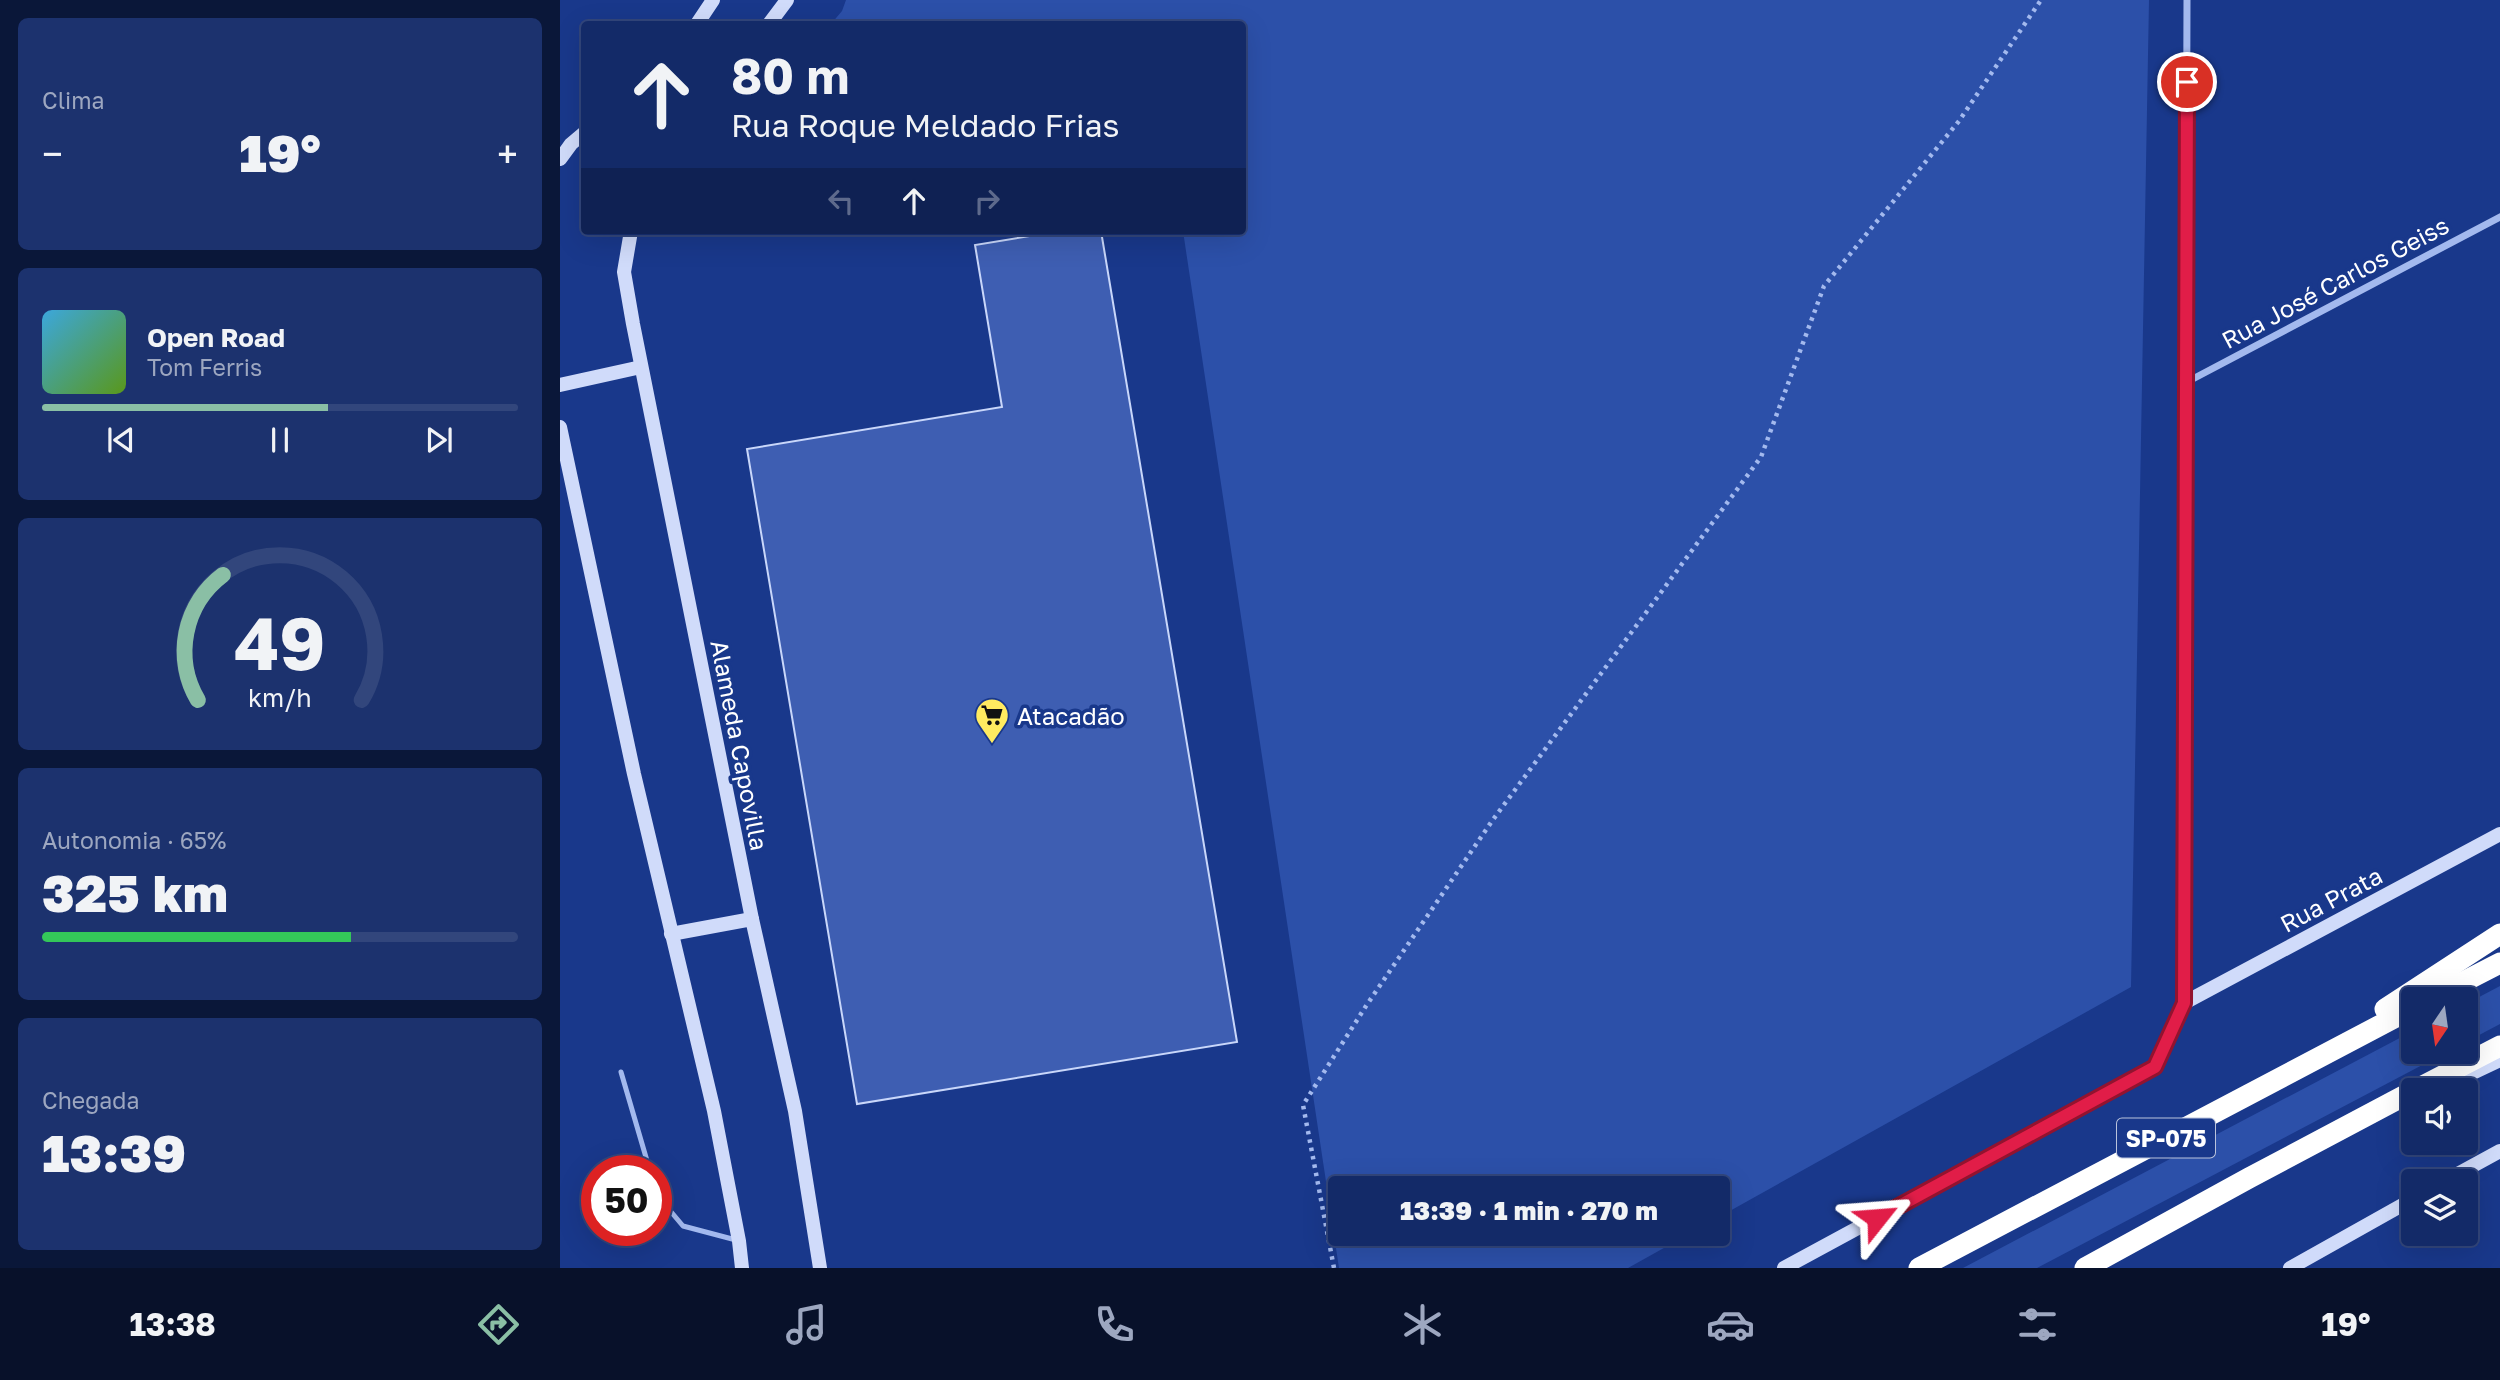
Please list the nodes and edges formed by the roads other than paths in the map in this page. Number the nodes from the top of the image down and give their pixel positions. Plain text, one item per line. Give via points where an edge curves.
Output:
1 (713, 0) edge
2 (787, 0) edge
3 (2187, 0) edge
4 (699, 21) edge
5 (771, 21) edge
6 (581, 136) edge
7 (560, 159) edge
8 (2500, 217) edge
9 (630, 235) edge
10 (641, 368) junction
11 (2187, 382) junction
12 (560, 385) edge
13 (560, 427) edge
14 (2500, 834) edge
15 (752, 919) junction
16 (671, 934) junction
17 (2500, 934) edge
18 (2500, 963) edge
19 (2453, 987) edge
20 (2184, 1003) junction
21 (2401, 1014) edge
22 (2500, 1046) edge
23 (2500, 1060) edge
24 (621, 1072) dead end
25 (2280, 1077) junction
26 (2439, 1078) edge
27 (2461, 1078) edge
28 (2401, 1098) edge
29 (2401, 1107) edge
30 (2500, 1152) edge
31 (645, 1155) edge
32 (2468, 1169) edge
33 (2249, 1178) junction
34 (2401, 1206) edge
35 (672, 1213) edge
36 (739, 1241) junction
37 (742, 1268) edge
38 (820, 1268) edge
39 (1784, 1268) edge
40 (1919, 1268) edge
41 (2085, 1268) edge
42 (2290, 1268) edge

1 - 4 street
2 - 5 street
3 - 11 street
6 - 7 street
8 - 11 street, Rua José Carlos Geiss
9 - 10 street, Alameda Capovilla via 624,272
10 - 12 street
10 - 15 street, Alameda Capovilla
11 - 20 street
13 - 16 street
14 - 20 street, Rua Prata
15 - 16 street
15 - 38 street, Alameda Capovilla via 794,1111
16 - 36 street
17 - 25 highway
18 - 19 highway
20 - 39 street via 2155,1067
21 - 25 highway, SP-075
22 - 26 highway, SP-075
23 - 27 street
24 - 31 lane
25 - 40 highway, SP-075
28 - 33 highway, SP-075
29 - 33 street
30 - 32 street
33 - 41 highway, SP-075
34 - 42 street
35 - 36 lane via 683,1226
36 - 37 street

